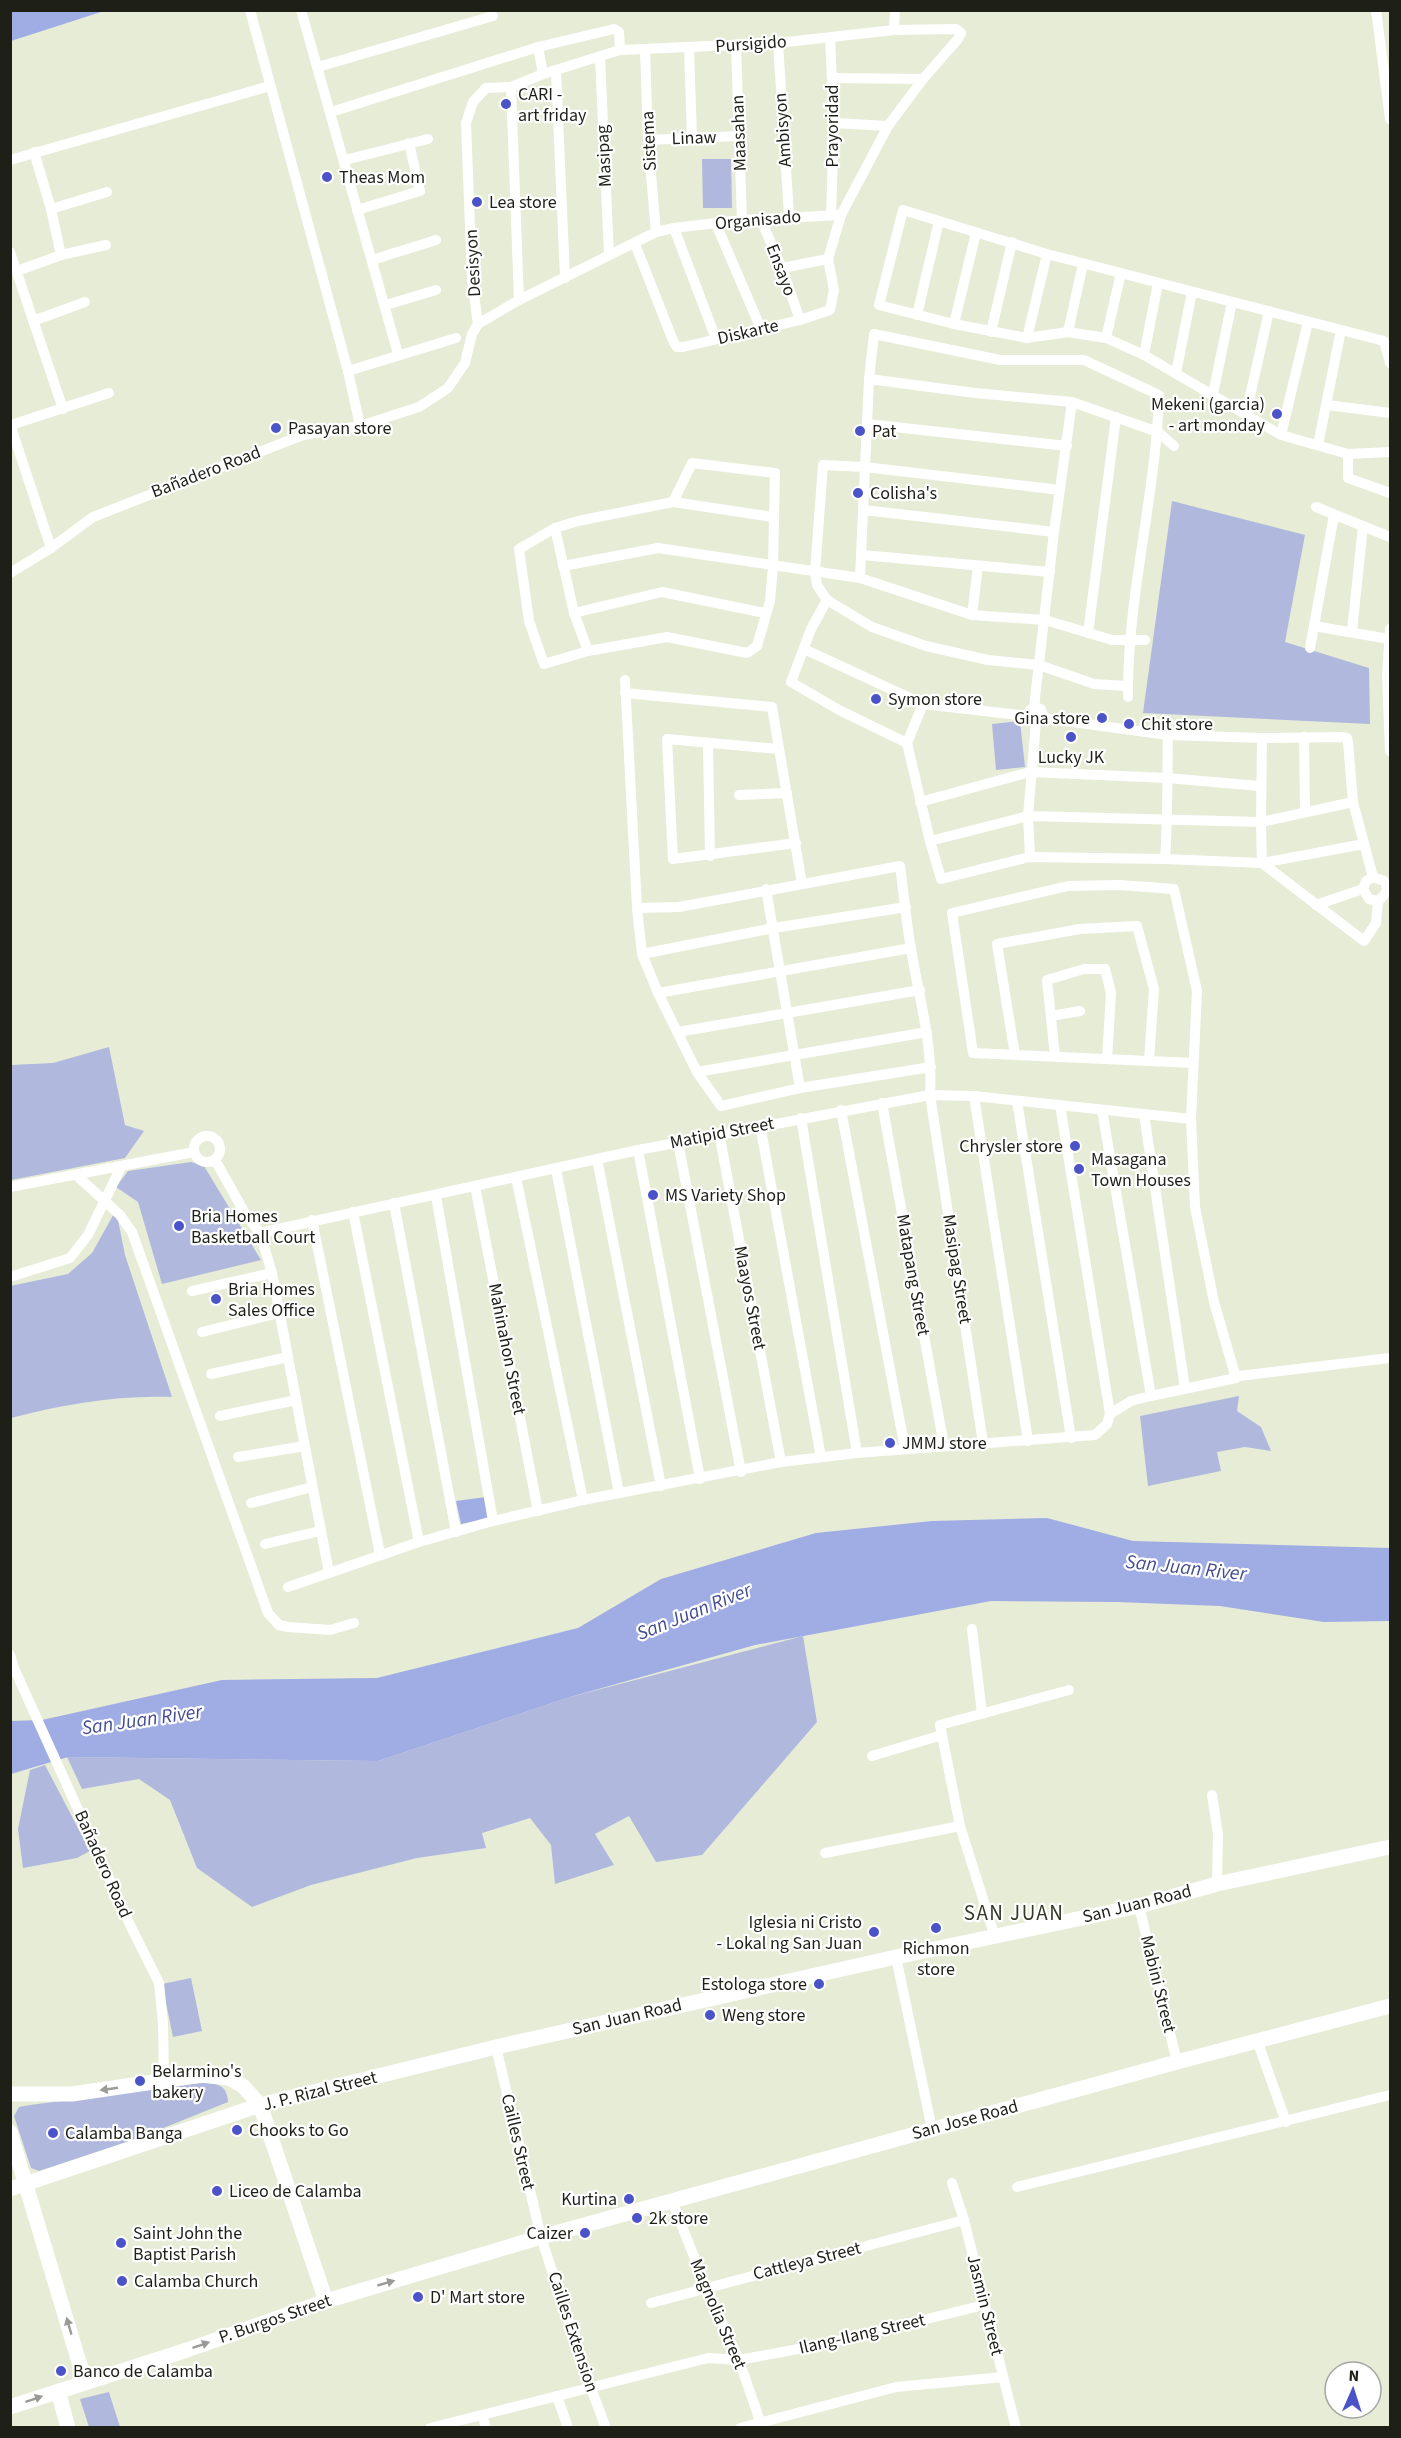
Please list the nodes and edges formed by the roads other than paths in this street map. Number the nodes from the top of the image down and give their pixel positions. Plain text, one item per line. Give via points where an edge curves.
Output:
1 (250, 10) edge
2 (301, 10) edge
3 (895, 10) edge
4 (1376, 10) edge
5 (493, 16) dead end
6 (894, 30) junction
7 (830, 37) junction
8 (778, 43) junction
9 (736, 46) junction
10 (538, 47) junction
11 (689, 48) junction
12 (620, 50) junction
13 (645, 50) junction
14 (1386, 52) edge
15 (600, 58) junction
16 (318, 67) junction
17 (556, 71) junction
18 (543, 74) junction
19 (832, 78) junction
20 (923, 80) junction
21 (270, 86) junction
22 (511, 87) junction
23 (331, 112) junction
24 (1390, 113) edge
25 (834, 123) junction
26 (888, 126) junction
27 (739, 136) junction
28 (428, 138) dead end
29 (692, 139) junction
30 (648, 140) junction
31 (409, 143) junction
32 (34, 152) junction
33 (10, 160) edge
34 (345, 160) junction
35 (107, 192) dead end
36 (51, 209) junction
37 (357, 210) junction
38 (836, 215) junction
39 (789, 216) junction
40 (742, 220) junction
41 (761, 220) junction
42 (939, 221) junction
43 (716, 224) junction
44 (674, 228) junction
45 (656, 232) junction
46 (976, 233) junction
47 (436, 240) dead end
48 (1012, 242) junction
49 (635, 244) junction
50 (106, 245) dead end
51 (10, 252) edge
52 (609, 254) junction
53 (1047, 254) junction
54 (62, 255) junction
55 (828, 259) junction
56 (372, 260) junction
57 (1083, 264) junction
58 (782, 268) junction
59 (17, 271) junction
60 (1121, 273) junction
61 (565, 278) junction
62 (1158, 283) junction
63 (436, 290) dead end
64 (1192, 292) junction
65 (519, 300) junction
66 (85, 302) dead end
67 (1232, 302) junction
68 (386, 305) junction
69 (1269, 312) junction
70 (918, 315) junction
71 (800, 320) junction
72 (33, 321) junction
73 (1308, 322) junction
74 (478, 324) junction
75 (954, 324) junction
76 (760, 329) junction
77 (1341, 330) junction
78 (991, 332) junction
79 (1068, 332) junction
80 (456, 338) dead end
81 (1027, 338) junction
82 (1106, 338) junction
83 (716, 339) junction
84 (398, 354) junction
85 (1144, 355) junction
86 (1390, 363) edge
87 (348, 371) junction
88 (1176, 373) junction
89 (869, 379) junction
90 (109, 393) dead end
91 (1212, 394) junction
92 (1072, 402) junction
93 (1327, 405) junction
94 (63, 409) junction
95 (1390, 413) edge
96 (1246, 414) junction
97 (1116, 417) junction
98 (11, 424) edge
99 (867, 424) junction
100 (360, 426) junction
101 (1158, 432) junction
102 (1281, 435) junction
103 (1318, 445) junction
104 (1067, 446) junction
105 (1174, 446) dead end
106 (1390, 452) edge
107 (1348, 453) junction
108 (866, 467) junction
109 (1060, 490) junction
110 (1390, 493) edge
111 (674, 502) junction
112 (1316, 507) dead end
113 (864, 510) junction
114 (1334, 515) junction
115 (773, 517) junction
116 (1363, 526) junction
117 (555, 528) junction
118 (1054, 532) junction
119 (1390, 537) edge
120 (51, 548) junction
121 (862, 555) junction
122 (563, 566) junction
123 (978, 566) junction
124 (773, 567) junction
125 (815, 572) junction
126 (1050, 572) junction
127 (10, 573) edge
128 (860, 578) junction
129 (828, 600) junction
130 (574, 613) junction
131 (765, 613) junction
132 (972, 615) junction
133 (1045, 620) junction
134 (1314, 626) junction
135 (1352, 631) junction
136 (1088, 633) junction
137 (1390, 634) edge
138 (1131, 640) junction
139 (1145, 640) dead end
140 (804, 648) junction
141 (1311, 648) dead end
142 (588, 651) junction
143 (1039, 665) junction
144 (1389, 677) edge
145 (625, 680) dead end
146 (1128, 686) junction
147 (625, 693) junction
148 (1128, 697) dead end
149 (1389, 701) edge
150 (923, 704) junction
151 (1035, 716) junction
152 (1168, 735) junction
153 (1304, 737) junction
154 (1262, 738) junction
155 (708, 742) junction
156 (907, 743) junction
157 (779, 750) junction
158 (1390, 751) edge
159 (1030, 772) junction
160 (1167, 778) junction
161 (1260, 786) junction
162 (787, 793) junction
163 (739, 795) dead end
164 (921, 802) junction
165 (1353, 802) junction
166 (1305, 812) junction
167 (1028, 816) junction
168 (1168, 819) junction
169 (1261, 822) junction
170 (930, 841) junction
171 (796, 843) junction
172 (1364, 844) junction
173 (710, 856) junction
174 (1030, 857) junction
175 (1165, 859) junction
176 (1262, 863) junction
177 (1385, 883) edge
178 (802, 884) junction
179 (766, 889) junction
180 (1363, 889) junction
181 (1378, 901) junction
182 (1316, 905) junction
183 (906, 907) junction
184 (637, 908) junction
185 (774, 928) junction
186 (911, 948) junction
187 (642, 954) junction
188 (780, 971) junction
189 (920, 990) junction
190 (658, 993) junction
191 (1080, 1011) dead end
192 (786, 1012) junction
193 (1051, 1016) junction
194 (678, 1032) junction
195 (927, 1032) junction
196 (796, 1055) junction
197 (1015, 1055) junction
198 (1055, 1056) junction
199 (1107, 1059) junction
200 (1149, 1060) junction
201 (1193, 1063) junction
202 (932, 1067) junction
203 (697, 1072) junction
204 (800, 1088) junction
205 (930, 1095) junction
206 (974, 1096) junction
207 (1017, 1101) junction
208 (882, 1103) junction
209 (1060, 1105) junction
210 (841, 1110) junction
211 (1102, 1110) junction
212 (1144, 1114) junction
213 (801, 1118) junction
214 (1191, 1119) junction
215 (760, 1125) junction
216 (719, 1133) junction
217 (678, 1142) junction
218 (638, 1150) junction
219 (194, 1152) junction
220 (597, 1159) junction
221 (215, 1160) junction
222 (121, 1167) junction
223 (556, 1169) junction
224 (76, 1175) junction
225 (516, 1177) junction
226 (476, 1186) junction
227 (10, 1187) edge
228 (436, 1196) junction
229 (104, 1201) junction
230 (394, 1203) junction
231 (353, 1212) junction
232 (312, 1221) junction
233 (260, 1233) junction
234 (272, 1273) junction
235 (10, 1277) edge
236 (192, 1291) dead end
237 (279, 1313) junction
238 (202, 1332) dead end
239 (288, 1357) junction
240 (1390, 1358) edge
241 (211, 1374) dead end
242 (1239, 1376) dead end
243 (1185, 1388) junction
244 (1150, 1396) junction
245 (296, 1400) junction
246 (1110, 1414) junction
247 (220, 1416) dead end
248 (1071, 1438) junction
249 (1028, 1441) junction
250 (983, 1443) junction
251 (304, 1446) junction
252 (944, 1446) junction
253 (905, 1449) junction
254 (857, 1453) junction
255 (238, 1457) dead end
256 (821, 1457) junction
257 (781, 1462) junction
258 (741, 1472) junction
259 (700, 1479) junction
260 (661, 1486) junction
261 (312, 1487) junction
262 (620, 1493) junction
263 (583, 1500) junction
264 (251, 1503) dead end
265 (538, 1511) junction
266 (493, 1521) junction
267 (320, 1531) junction
268 (456, 1532) junction
269 (419, 1542) junction
270 (265, 1544) dead end
271 (380, 1554) junction
272 (329, 1573) junction
273 (288, 1587) dead end
274 (354, 1623) dead end
275 (972, 1629) dead end
276 (10, 1655) edge
277 (1069, 1690) dead end
278 (982, 1714) junction
279 (942, 1735) junction
280 (872, 1756) dead end
281 (1212, 1795) dead end
282 (960, 1826) junction
283 (1390, 1847) edge
284 (825, 1853) dead end
285 (1217, 1884) junction
286 (1139, 1906) junction
287 (995, 1937) junction
288 (896, 1957) junction
289 (1390, 2006) edge
290 (1257, 2040) junction
291 (496, 2047) junction
292 (1177, 2062) junction
293 (164, 2081) junction
294 (10, 2094) edge
295 (1390, 2095) edge
296 (260, 2105) junction
297 (1286, 2122) junction
298 (932, 2129) junction
299 (10, 2132) edge
300 (27, 2183) junction
301 (952, 2183) dead end
302 (1017, 2187) dead end
303 (10, 2189) edge
304 (672, 2201) junction
305 (964, 2220) junction
306 (541, 2237) junction
307 (706, 2287) junction
308 (326, 2301) junction
309 (651, 2303) dead end
310 (984, 2305) junction
311 (739, 2360) junction
312 (1003, 2378) junction
313 (85, 2382) junction
314 (591, 2388) junction
315 (58, 2391) junction
316 (557, 2396) junction
317 (10, 2407) edge
318 (482, 2415) junction
319 (761, 2425) edge
320 (68, 2427) edge
321 (430, 2427) edge
322 (486, 2427) edge
323 (568, 2427) edge
324 (606, 2427) edge
325 (740, 2427) edge
326 (1016, 2427) edge

1 - 21 street
2 - 16 street
3 - 6 street
4 - 14 street
5 - 16 street
6 - 7 street, Pursigido
6 - 20 street, Pursigido via 956,29 961,33
7 - 8 street, Pursigido
7 - 19 street, Prayoridad
8 - 9 street, Pursigido
8 - 39 street, Ambisyon
9 - 11 street, Pursigido
9 - 27 street, Maasahan
10 - 12 street via 614,29 619,32
10 - 18 street
10 - 23 street
11 - 13 street, Pursigido
11 - 29 street
12 - 13 street, Pursigido
12 - 15 street, Pursigido
13 - 30 street, Sistema
14 - 24 street
15 - 17 street, Pursigido
15 - 52 street, Masipag
16 - 23 street
17 - 18 street, Pursigido
17 - 61 street
18 - 22 street, Desisyon
19 - 20 street
19 - 25 street, Prayoridad
20 - 26 street
21 - 32 street
21 - 87 street
22 - 65 street
22 - 74 street, Desisyon via 486,88 473,102 466,123 472,280
23 - 34 street
25 - 26 street
25 - 38 street, Prayoridad
26 - 38 street
27 - 29 street, Linaw
27 - 40 street, Maasahan
28 - 31 street
29 - 30 street, Linaw
30 - 45 street, Sistema
31 - 34 street
31 - 37 street via 420,191
32 - 33 street
32 - 36 street
34 - 37 street
35 - 36 street
36 - 54 street
37 - 56 street
38 - 39 street, Organisado
38 - 55 street, Diskarte
39 - 41 street, Organisado
40 - 41 street, Organisado
40 - 43 street, Organisado
41 - 58 street, Ensayo
42 - 46 street
42 - 70 street
42 - 70 street via 903,210 879,304
43 - 44 street, Organisado
43 - 76 street
44 - 45 street, Organisado
44 - 83 street
45 - 49 street, Organisado
46 - 48 street
46 - 75 street
47 - 56 street
48 - 53 street
48 - 78 street
49 - 52 street, Organisado
49 - 83 street, Diskarte via 677,347
50 - 54 street
51 - 59 street
52 - 61 street, Organisado
53 - 57 street
53 - 81 street
54 - 59 street
55 - 58 street
55 - 71 street, Diskarte via 834,290 830,310
56 - 68 street
57 - 60 street
57 - 79 street
58 - 71 street, Ensayo
59 - 72 street
60 - 62 street
60 - 82 street
61 - 65 street, Organisado
62 - 64 street
62 - 85 street
63 - 68 street
64 - 67 street
64 - 88 street
65 - 74 street, Organisado
66 - 72 street
67 - 69 street
67 - 91 street
68 - 84 street
69 - 73 street
69 - 96 street
70 - 75 street
71 - 76 street, Diskarte
72 - 94 street
73 - 77 street
73 - 102 street
74 - 100 street, Bañadero Road via 465,363 448,388 419,407
75 - 78 street
76 - 83 street, Diskarte
77 - 86 street via 1384,341
77 - 93 street
78 - 81 street
79 - 81 street
79 - 82 street
80 - 84 street
82 - 85 street
84 - 87 street
85 - 88 street
87 - 100 street
88 - 91 street
89 - 92 street
89 - 99 street
89 - 101 street via 874,334 1000,360 1084,360 1159,395
90 - 94 street
91 - 96 street
92 - 97 street
92 - 104 street
93 - 95 street
93 - 103 street
94 - 98 street
96 - 102 street
97 - 101 street
97 - 136 street
98 - 120 street
99 - 104 street
99 - 108 street
100 - 120 street, Bañadero Road via 303,435 195,476 93,517
101 - 105 street
101 - 138 street
102 - 103 street
103 - 107 street
104 - 109 street
106 - 107 street
107 - 110 street via 1348,478
108 - 109 street
108 - 113 street
108 - 125 street via 823,465
109 - 118 street
111 - 115 street
111 - 115 street via 692,463 775,473
111 - 117 street
112 - 114 street
113 - 118 street
113 - 121 street
114 - 116 street
114 - 134 street
115 - 124 street
116 - 119 street
116 - 135 street
117 - 122 street
117 - 142 street via 519,549 529,621 544,664
118 - 126 street
120 - 127 street, Bañadero Road
121 - 123 street
121 - 128 street
122 - 124 street via 657,548
122 - 130 street
123 - 126 street
123 - 132 street
124 - 125 street
124 - 131 street
125 - 128 street
125 - 129 street via 817,585
126 - 133 street
128 - 132 street
129 - 140 street
129 - 143 street via 872,627 926,646 988,660
130 - 131 street via 662,592
130 - 142 street
131 - 142 street via 757,646 747,653 667,637
132 - 133 street
133 - 136 street
133 - 143 street
134 - 135 street
134 - 141 street
135 - 137 street
136 - 138 street via 1112,640
137 - 144 street
138 - 139 street
138 - 146 street
140 - 150 street
140 - 156 street via 791,681
143 - 146 street via 1094,684
143 - 151 street
144 - 149 street
145 - 147 street
146 - 148 street
147 - 157 street via 772,707
147 - 184 street
149 - 158 street
150 - 151 street
150 - 156 street
151 - 152 street
151 - 159 street
152 - 154 street
152 - 160 street
153 - 154 street
153 - 165 street via 1347,738
153 - 166 street
154 - 161 street
155 - 157 street
155 - 173 street
155 - 173 street via 667,739 673,859
156 - 164 street
157 - 162 street
159 - 160 street
159 - 164 street
159 - 167 street
160 - 161 street
160 - 168 street
161 - 169 street
162 - 163 street
162 - 171 street
164 - 170 street
165 - 166 street
165 - 172 street
166 - 169 street
167 - 168 street
167 - 170 street
167 - 174 street
168 - 169 street
168 - 175 street
169 - 176 street
170 - 174 street via 941,879
171 - 173 street
171 - 178 street
172 - 176 street
172 - 177 street
174 - 175 street
175 - 176 street
176 - 182 street
177 - 180 street via 1366,881
177 - 181 street via 1386,895
178 - 179 street
178 - 183 street, Masipag Street via 900,866
179 - 184 street via 679,907
179 - 185 street
180 - 181 street via 1369,899
180 - 182 street
181 - 182 street via 1376,923 1364,941
183 - 185 street
183 - 186 street, Masipag Street
184 - 187 street
185 - 187 street
185 - 188 street
186 - 188 street
186 - 189 street, Masipag Street
187 - 190 street
188 - 190 street
188 - 192 street
189 - 192 street
189 - 195 street, Masipag Street
190 - 194 street
191 - 193 street
192 - 194 street
192 - 196 street
193 - 198 street
193 - 199 street via 1047,980 1084,969 1105,969 1111,993
194 - 203 street
195 - 196 street
195 - 202 street, Masipag Street
196 - 203 street
196 - 204 street
197 - 198 street
197 - 200 street via 997,944 1080,929 1137,926 1154,989
197 - 201 street via 974,1053 952,913 1068,886 1120,885 1174,889 1197,991
198 - 199 street
199 - 200 street
200 - 201 street
201 - 214 street
202 - 204 street
202 - 205 street, Masipag Street
203 - 204 street via 721,1106
205 - 206 street, Matipid Street
205 - 208 street, Matipid Street
205 - 250 street, Masipag Street
206 - 207 street, Matipid Street
206 - 249 street
207 - 209 street, Matipid Street
207 - 248 street
208 - 210 street, Matipid Street
208 - 252 street, Matapang Street
209 - 211 street, Matipid Street
209 - 246 street
210 - 213 street, Matipid Street
210 - 253 street
211 - 212 street, Matipid Street
211 - 244 street
212 - 214 street, Matipid Street
212 - 243 street
213 - 215 street, Matipid Street
213 - 254 street
214 - 243 street via 1195,1207 1214,1302 1236,1377
215 - 216 street, Matipid Street
215 - 256 street
216 - 217 street, Matipid Street
216 - 257 street, Maayos Street
217 - 218 street, Matipid Street
217 - 258 street
218 - 220 street, Matipid Street
218 - 259 street
219 - 221 street via 202,1161
219 - 221 street via 198,1140 209,1137 220,1148
219 - 222 street
220 - 223 street, Matipid Street
220 - 260 street
221 - 233 street
222 - 224 street
222 - 229 street
223 - 225 street, Matipid Street
223 - 262 street
224 - 227 street
224 - 229 street
225 - 226 street, Matipid Street
225 - 263 street
226 - 228 street, Matipid Street
226 - 265 street, Mahinahon Street
228 - 230 street, Matipid Street
228 - 266 street
229 - 235 street via 88,1235 70,1258
229 - 274 street via 132,1232 268,1613 279,1625 288,1627 330,1630
230 - 231 street, Matipid Street
230 - 268 street
231 - 232 street, Matipid Street
231 - 269 street
232 - 233 street, Matipid Street
232 - 271 street
233 - 234 street
234 - 236 street
234 - 237 street
237 - 238 street
237 - 239 street
239 - 241 street
239 - 245 street
240 - 242 street
243 - 244 street
244 - 246 street via 1131,1401
245 - 247 street
245 - 251 street
246 - 248 street via 1107,1424 1095,1435
248 - 249 street
249 - 250 street
250 - 252 street
251 - 255 street
251 - 261 street
252 - 253 street
253 - 254 street
254 - 256 street
256 - 257 street
257 - 258 street
258 - 259 street
259 - 260 street
260 - 262 street
261 - 264 street
261 - 267 street
262 - 263 street
263 - 265 street
265 - 266 street
266 - 268 street
267 - 270 street
267 - 272 street
268 - 269 street
269 - 271 street
271 - 272 street
272 - 273 street
275 - 278 street
276 - 293 street, Bañadero Road via 159,1983
277 - 278 street
278 - 279 street via 940,1725
279 - 280 street
279 - 282 street
281 - 285 street via 1218,1834
282 - 284 street
282 - 287 street
283 - 285 street, San Juan Road
285 - 286 street, San Juan Road
286 - 287 street, San Juan Road
286 - 292 street, Mabini Street
287 - 288 street, San Juan Road
288 - 291 street, San Juan Road
288 - 298 street
289 - 290 street, San Jose Road
290 - 292 street, San Jose Road
290 - 297 street
291 - 296 street, J. P. Rizal Street
291 - 306 street, Cailles Street
292 - 298 street, San Jose Road
293 -> 294 street via 72,2094
293 - 296 street via 201,2075 229,2078 243,2086
295 - 297 street
296 - 300 street, J. P. Rizal Street
296 - 308 street
297 - 302 street
298 - 304 street, San Jose Road
299 - 300 street
300 - 303 street, J. P. Rizal Street
313 -> 300 street
301 - 305 street, Jasmin Street
304 - 306 street, San Jose Road
304 - 307 street, Magnolia Street
305 - 307 street, Cattleya Street
305 - 310 street, Jasmin Street
308 -> 306 street, P. Burgos Street
306 - 314 street, Cailles Extension
307 - 309 street, Cattleya Street
307 - 311 street, Magnolia Street
313 -> 308 street, P. Burgos Street
310 - 311 street, Ilang-Ilang Street via 825,2344
310 - 312 street, Jasmin Street
311 - 314 street, Ilang-Ilang Street via 708,2358
311 - 319 street, Magnolia Street
312 - 319 street via 896,2387
312 - 326 street, Jasmin Street
313 - 315 street, P. Burgos Street
314 - 316 street, Ilang-Ilang Street
314 - 324 street, Cailles Extension
317 -> 315 street, P. Burgos Street
315 - 320 street
316 - 318 street, Ilang-Ilang Street
316 - 323 street
318 - 321 street, Ilang-Ilang Street
318 - 322 street
319 - 325 street

